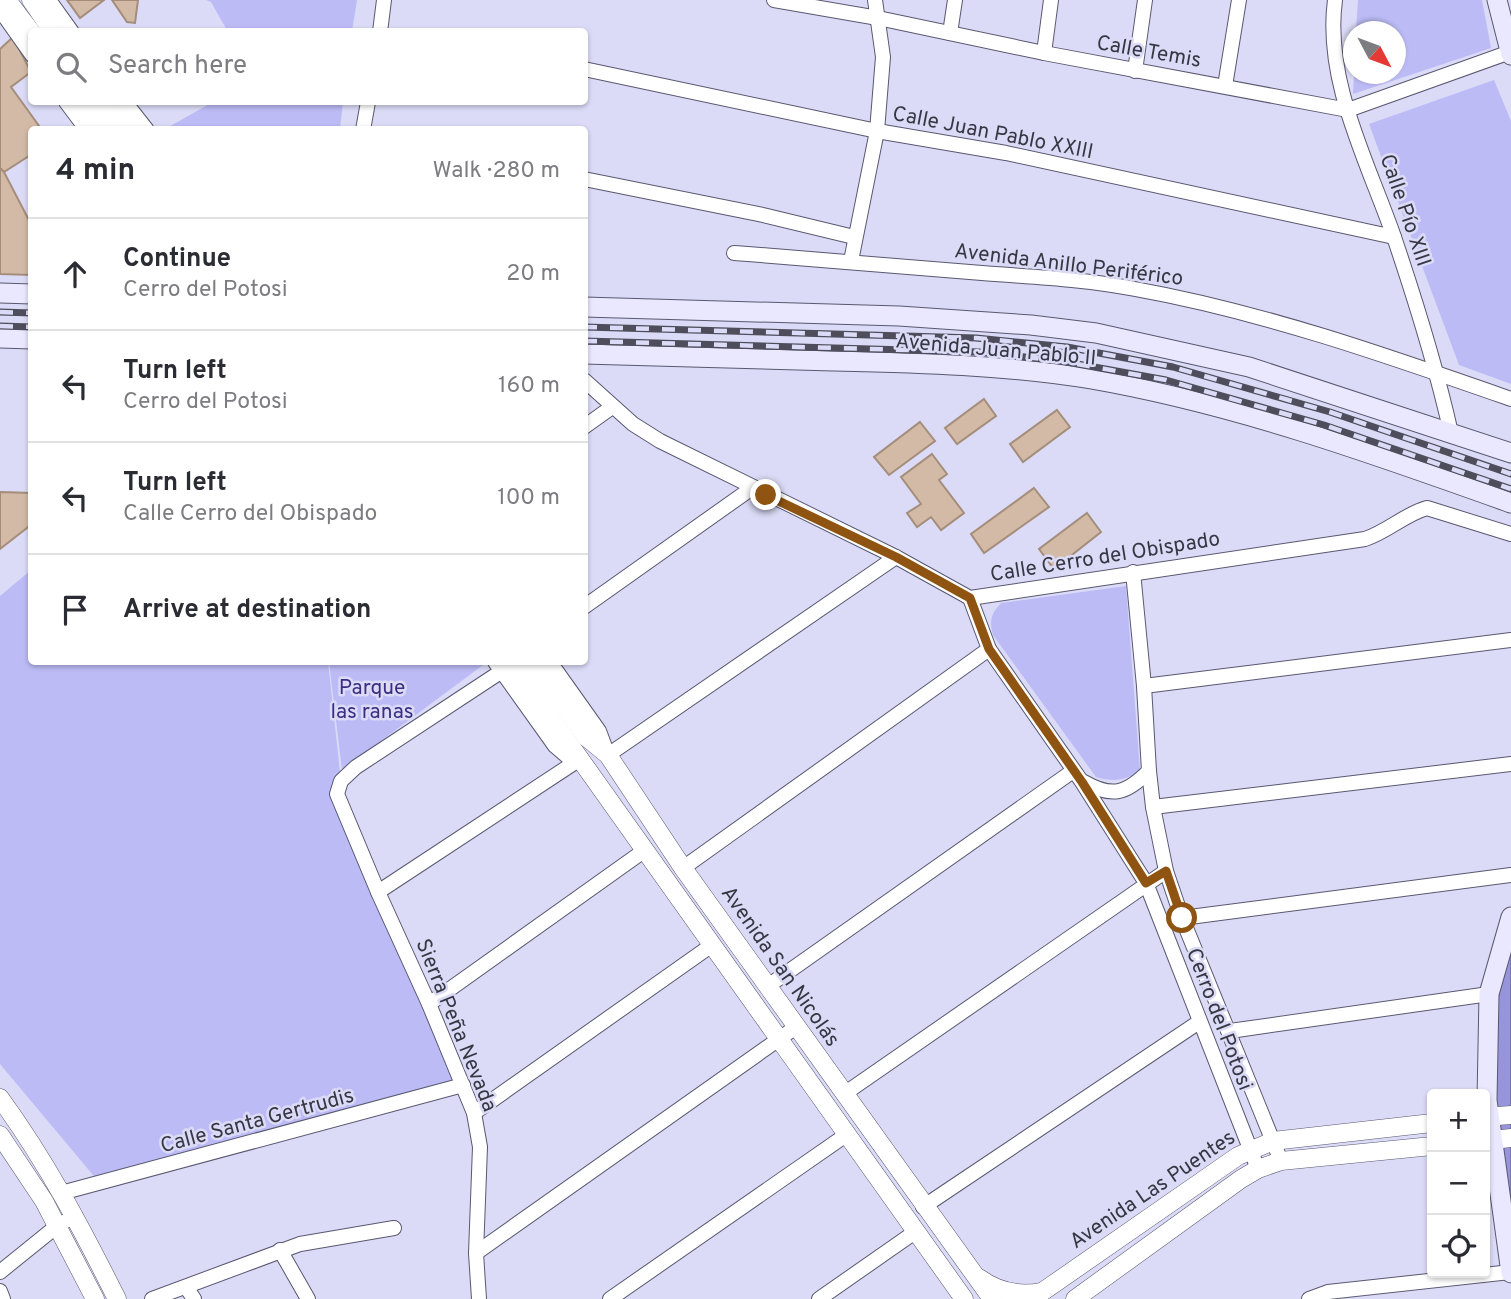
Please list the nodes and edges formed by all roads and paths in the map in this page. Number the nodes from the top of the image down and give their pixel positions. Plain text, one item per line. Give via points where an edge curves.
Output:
1 (7, 0) edge
2 (31, 0) edge
3 (49, 0) edge
4 (384, 0) edge
5 (774, 0) edge
6 (874, 0) edge
7 (955, 0) edge
8 (1051, 0) edge
9 (1145, 0) edge
10 (1239, 0) edge
11 (1335, 0) edge
12 (1497, 0) edge
13 (0, 10) edge
14 (878, 18) junction
15 (28, 28) edge
16 (50, 28) edge
17 (69, 28) edge
18 (380, 28) edge
19 (950, 33) junction
20 (28, 49) edge
21 (1044, 53) junction
22 (1510, 53) edge
23 (588, 70) edge
24 (1135, 71) junction
25 (1225, 86) junction
26 (68, 105) edge
27 (85, 105) edge
28 (107, 105) edge
29 (127, 105) edge
30 (367, 105) edge
31 (1349, 110) junction
32 (84, 126) edge
33 (103, 126) edge
34 (125, 126) edge
35 (144, 126) edge
36 (364, 126) edge
37 (877, 131) junction
38 (588, 180) edge
39 (854, 237) junction
40 (1394, 237) junction
41 (734, 253) dead end
42 (851, 261) junction
43 (0, 293) edge
44 (28, 294) edge
45 (588, 307) edge
46 (0, 338) edge
47 (28, 339) edge
48 (588, 354) edge
49 (1438, 373) junction
50 (588, 384) edge
51 (1511, 399) edge
52 (612, 407) junction
53 (588, 424) edge
54 (1451, 433) junction
55 (1511, 453) edge
56 (752, 488) junction
57 (1511, 503) edge
58 (1511, 534) edge
59 (896, 557) junction
60 (1133, 572) junction
61 (970, 598) junction
62 (588, 604) edge
63 (1511, 640) edge
64 (989, 649) junction
65 (503, 665) edge
66 (535, 665) edge
67 (552, 665) edge
68 (1144, 686) junction
69 (578, 740) junction
70 (608, 755) junction
71 (580, 759) junction
72 (1511, 765) edge
73 (1149, 771) junction
74 (1078, 776) junction
75 (1153, 807) junction
76 (645, 849) junction
77 (683, 869) junction
78 (1166, 871) junction
79 (1511, 875) edge
80 (1146, 883) junction
81 (378, 892) junction
82 (1511, 917) edge
83 (1182, 918) junction
84 (712, 945) junction
85 (768, 986) junction
86 (1489, 994) junction
87 (429, 1004) junction
88 (1199, 1022) junction
89 (796, 1027) junction
90 (1230, 1031) junction
91 (780, 1040) junction
92 (463, 1084) junction
93 (844, 1094) junction
94 (0, 1098) edge
95 (474, 1113) junction
96 (1497, 1116) edge
97 (1427, 1124) edge
98 (22, 1128) junction
99 (846, 1135) junction
100 (1499, 1139) edge
101 (1273, 1142) junction
102 (2, 1143) edge
103 (1427, 1146) edge
104 (1249, 1150) junction
105 (1281, 1161) junction
106 (1258, 1169) junction
107 (61, 1194) junction
108 (923, 1207) junction
109 (75, 1216) junction
110 (57, 1226) junction
111 (394, 1228) dead end
112 (915, 1232) junction
113 (280, 1250) junction
114 (476, 1253) junction
115 (0, 1272) edge
116 (1511, 1272) edge
117 (972, 1273) junction
118 (0, 1292) edge
119 (190, 1293) edge
120 (959, 1295) edge
121 (1036, 1296) edge
122 (4, 1299) edge
123 (95, 1299) edge
124 (117, 1299) edge
125 (152, 1299) edge
126 (308, 1299) edge
127 (479, 1299) edge
128 (610, 1299) edge
129 (819, 1299) edge
130 (992, 1299) edge
131 (1076, 1299) edge
132 (1309, 1299) edge

1 - 15 street
2 - 16 street
3 - 17 street
4 - 18 street
5 - 14 street, Calle Temis
6 - 14 street
7 - 19 street
8 - 21 street
9 - 24 street
10 - 25 street
11 - 31 street, Calle Pío XIII via 1333,49
12 - 22 main road
13 - 20 street
14 - 19 street, Calle Temis
14 - 37 street via 883,57
19 - 21 street, Calle Temis
21 - 24 street, Calle Temis
22 - 31 street
23 - 37 street, Calle Juan Pablo XXIII
24 - 25 street, Calle Temis
25 - 31 street, Calle Temis
26 - 32 street
27 - 33 street
28 - 34 street
29 - 35 street
30 - 36 street
31 - 40 street, Calle Pío XIII
37 - 39 street
37 - 40 street, Calle Juan Pablo XXIII via 1006,153
38 - 39 street
39 - 42 street
40 - 49 street, Calle Pío XIII
41 - 42 street, Avenida Anillo Periférico
42 - 49 street, Avenida Anillo Periférico via 1131,288 1195,300
43 - 44 main road
45 - 54 main road, Avenida Juan Pablo II via 899,316 1096,333 1249,367
46 - 47 main road
48 - 57 main road, Avenida Juan Pablo II via 891,362 1088,379 1240,414
49 - 51 street, Avenida Anillo Periférico
49 - 54 street, Calle Pío XIII
50 - 52 street, Calle Cerro del Obispado
52 - 53 street
52 - 56 street, Calle Cerro del Obispado via 660,441
54 - 55 main road, Avenida Juan Pablo II
56 - 59 street, Calle Cerro del Obispado
56 - 62 street
58 - 60 street, Calle Cerro del Obispado via 1427,508 1365,539
59 - 61 street, Calle Cerro del Obispado
59 - 70 street
60 - 61 street, Calle Cerro del Obispado
60 - 68 street, Cerro del Potosi
61 - 64 street, Cerro del Potosi
63 - 68 street
64 - 74 street, Cerro del Potosi
64 - 77 street
65 - 69 street, Avenida San Nicolás
65 - 71 street via 555,746 569,758
65 - 81 street, Sierra Peña Nevada via 341,781 337,794
66 - 69 street, Avenida San Nicolás
67 - 70 street via 598,731
68 - 73 street, Cerro del Potosi
69 - 70 street, Avenida San Nicolás
69 - 71 street, Avenida San Nicolás
70 - 77 street, Avenida San Nicolás
71 - 76 street, Avenida San Nicolás
71 - 81 street
72 - 75 street
73 - 74 street via 1122,791 1103,792
73 - 75 street, Cerro del Potosi
74 - 80 street, Cerro del Potosi
74 - 85 street
75 - 78 street, Cerro del Potosi
76 - 84 street, Avenida San Nicolás
76 - 87 street
77 - 85 street, Avenida San Nicolás
78 - 80 street
78 - 83 street, Cerro del Potosi
79 - 83 street
80 - 88 street, Cerro del Potosi
80 - 93 street
81 - 87 street, Sierra Peña Nevada
82 - 86 main road
83 - 90 street, Cerro del Potosi
84 - 91 street, Avenida San Nicolás
84 - 95 street
85 - 89 street, Avenida San Nicolás
86 - 90 street
86 - 96 main road
87 - 92 street, Sierra Peña Nevada
88 - 104 street, Cerro del Potosi
88 - 108 street
89 - 91 street
89 - 93 street, Avenida San Nicolás
90 - 101 street, Cerro del Potosi
91 - 99 street, Avenida San Nicolás
91 - 114 street
92 - 95 street, Sierra Peña Nevada
92 - 107 street, Calle Santa Gertrudis
93 - 108 street, Avenida San Nicolás
94 - 98 street
95 - 114 street, Sierra Peña Nevada via 480,1147
96 - 100 main road
97 - 101 street, Avenida Las Puentes
98 - 102 street
98 - 107 street
99 - 112 street, Avenida San Nicolás
99 - 128 street
100 - 116 main road
101 - 104 street, Avenida Las Puentes
101 - 105 street, Cerro del Potosi
102 - 110 street
103 - 105 street, Avenida Las Puentes
104 - 106 street, Cerro del Potosi
104 - 121 street, Avenida Las Puentes
105 - 106 street, Avenida Las Puentes
106 - 131 street, Avenida Las Puentes
107 - 109 street
108 - 117 street, Avenida San Nicolás
109 - 110 street
109 - 124 street
110 - 115 street
110 - 123 street
111 - 113 street
112 - 120 street, Avenida San Nicolás
112 - 129 street
113 - 119 street
113 - 126 street
114 - 127 street, Sierra Peña Nevada
116 - 132 street via 1328,1292
117 - 121 street via 1013,1294
117 - 130 street, Avenida San Nicolás
118 - 122 street
119 - 125 street

